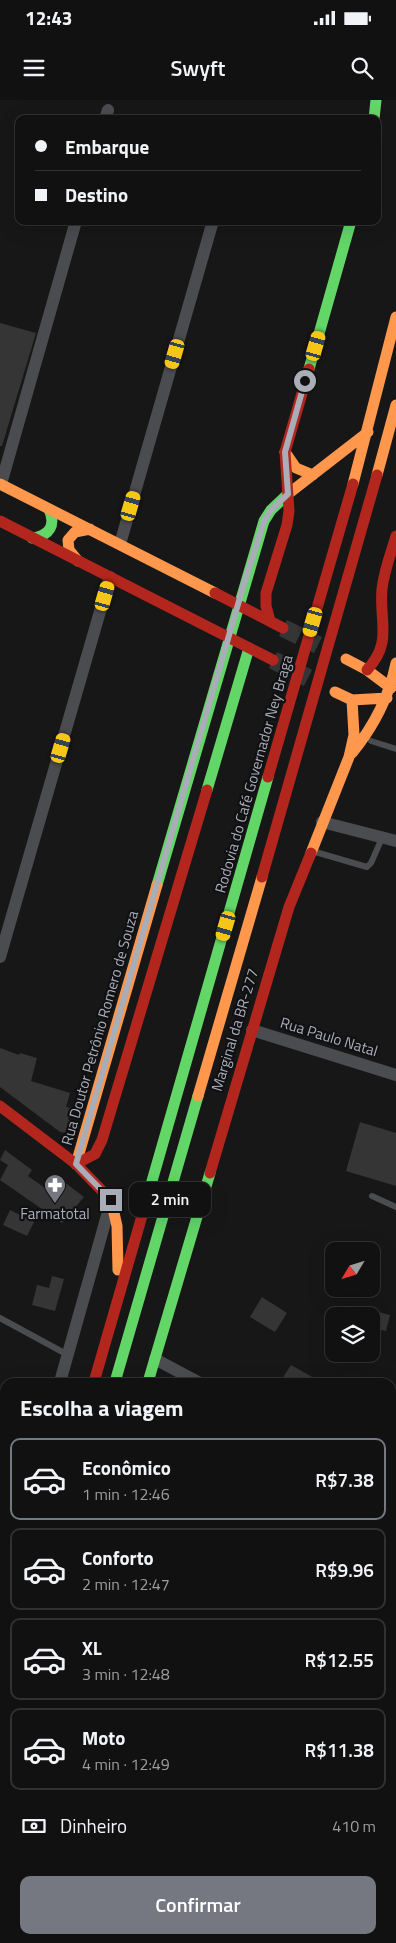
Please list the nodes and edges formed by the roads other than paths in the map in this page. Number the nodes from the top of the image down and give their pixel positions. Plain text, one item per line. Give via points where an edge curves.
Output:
1 (376, 100) edge
2 (374, 115) edge
3 (75, 225) edge
4 (212, 225) edge
5 (350, 225) edge
6 (396, 318) edge
7 (396, 405) edge
8 (368, 432) junction
9 (285, 452) junction
10 (313, 475) junction
11 (0, 484) edge
12 (288, 494) junction
13 (49, 509) junction
14 (0, 521) edge
15 (90, 529) junction
16 (396, 536) edge
17 (32, 538) junction
18 (120, 544) junction
19 (78, 561) junction
20 (387, 571) junction
21 (110, 577) junction
22 (395, 592) edge
23 (238, 604) junction
24 (270, 621) junction
25 (283, 628) tunnel mouth
26 (229, 638) junction
27 (249, 648) junction
28 (346, 659) dead end
29 (273, 660) tunnel mouth
30 (396, 663) edge
31 (367, 670) junction
32 (335, 692) dead end
33 (389, 693) junction
34 (352, 700) junction
35 (389, 721) dead end
36 (371, 741) junction
37 (396, 749) edge
38 (350, 757) junction
39 (322, 822) junction
40 (382, 838) junction
41 (396, 841) edge
42 (311, 851) junction
43 (0, 957) edge
44 (252, 1030) junction
45 (396, 1075) edge
46 (0, 1106) edge
47 (76, 1164) junction
48 (372, 1196) dead end
49 (111, 1200) junction
50 (396, 1207) edge
51 (116, 1306) junction
52 (0, 1318) edge
53 (68, 1355) junction
54 (155, 1359) junction
55 (61, 1378) edge
56 (95, 1378) edge
57 (115, 1378) edge
58 (149, 1378) edge
59 (191, 1378) edge

1 - 2 main road
3 - 11 street
4 - 18 street
5 - 9 main road
6 - 8 main road, Rodovia do Café Governador Ney Braga
7 - 57 main road
8 - 10 main road, Rua Doutor Petrônio Romero de Souza
8 - 51 main road, Rodovia do Café Governador Ney Braga
9 - 10 main road via 296,470
9 - 12 main road
10 - 12 main road, Rua Doutor Petrônio Romero de Souza
11 - 13 main road
12 - 23 main road, Rua Doutor Petrônio Romero de Souza via 264,521
12 - 24 main road via 287,525 266,593
13 - 15 main road
13 - 17 main road via 53,526 49,534
14 - 17 main road
15 - 18 main road
15 - 19 main road via 79,529 70,535 67,545 70,555
16 - 20 main road
17 - 19 main road
18 - 23 main road
19 - 21 main road
20 - 22 main road
20 - 31 main road via 382,589 388,638 378,661
21 - 26 main road
21 - 43 street
23 - 24 main road
23 - 26 main road, Rua Doutor Petrônio Romero de Souza
24 - 25 main road
26 - 27 main road
26 - 47 main road, Rua Doutor Petrônio Romero de Souza
27 - 29 main road
27 - 47 main road, Rua Doutor Petrônio Romero de Souza via 102,1140 95,1154
28 - 31 main road
30 - 33 main road
31 - 33 main road
31 - 34 main road via 370,683 367,691
32 - 34 main road
33 - 34 main road
33 - 38 main road via 368,733
34 - 38 main road via 354,735
35 - 36 main road, Marginal da BR-277
36 - 37 lane
36 - 38 main road, Marginal da BR-277
38 - 39 main road, Marginal da BR-277
39 - 40 street
39 - 42 main road, Marginal da BR-277
40 - 41 street
40 - 42 lane via 372,863 367,867
42 - 44 main road, Marginal da BR-277 via 289,908
44 - 45 street, Rua Paulo Natal
44 - 54 main road, Marginal da BR-277
46 - 47 main road
47 - 49 main road
48 - 50 lane
49 - 51 main road via 118,1230
49 - 53 street
51 - 56 main road, Rodovia do Café Governador Ney Braga
52 - 53 lane
53 - 55 street
54 - 58 main road, Marginal da BR-277
54 - 59 street

